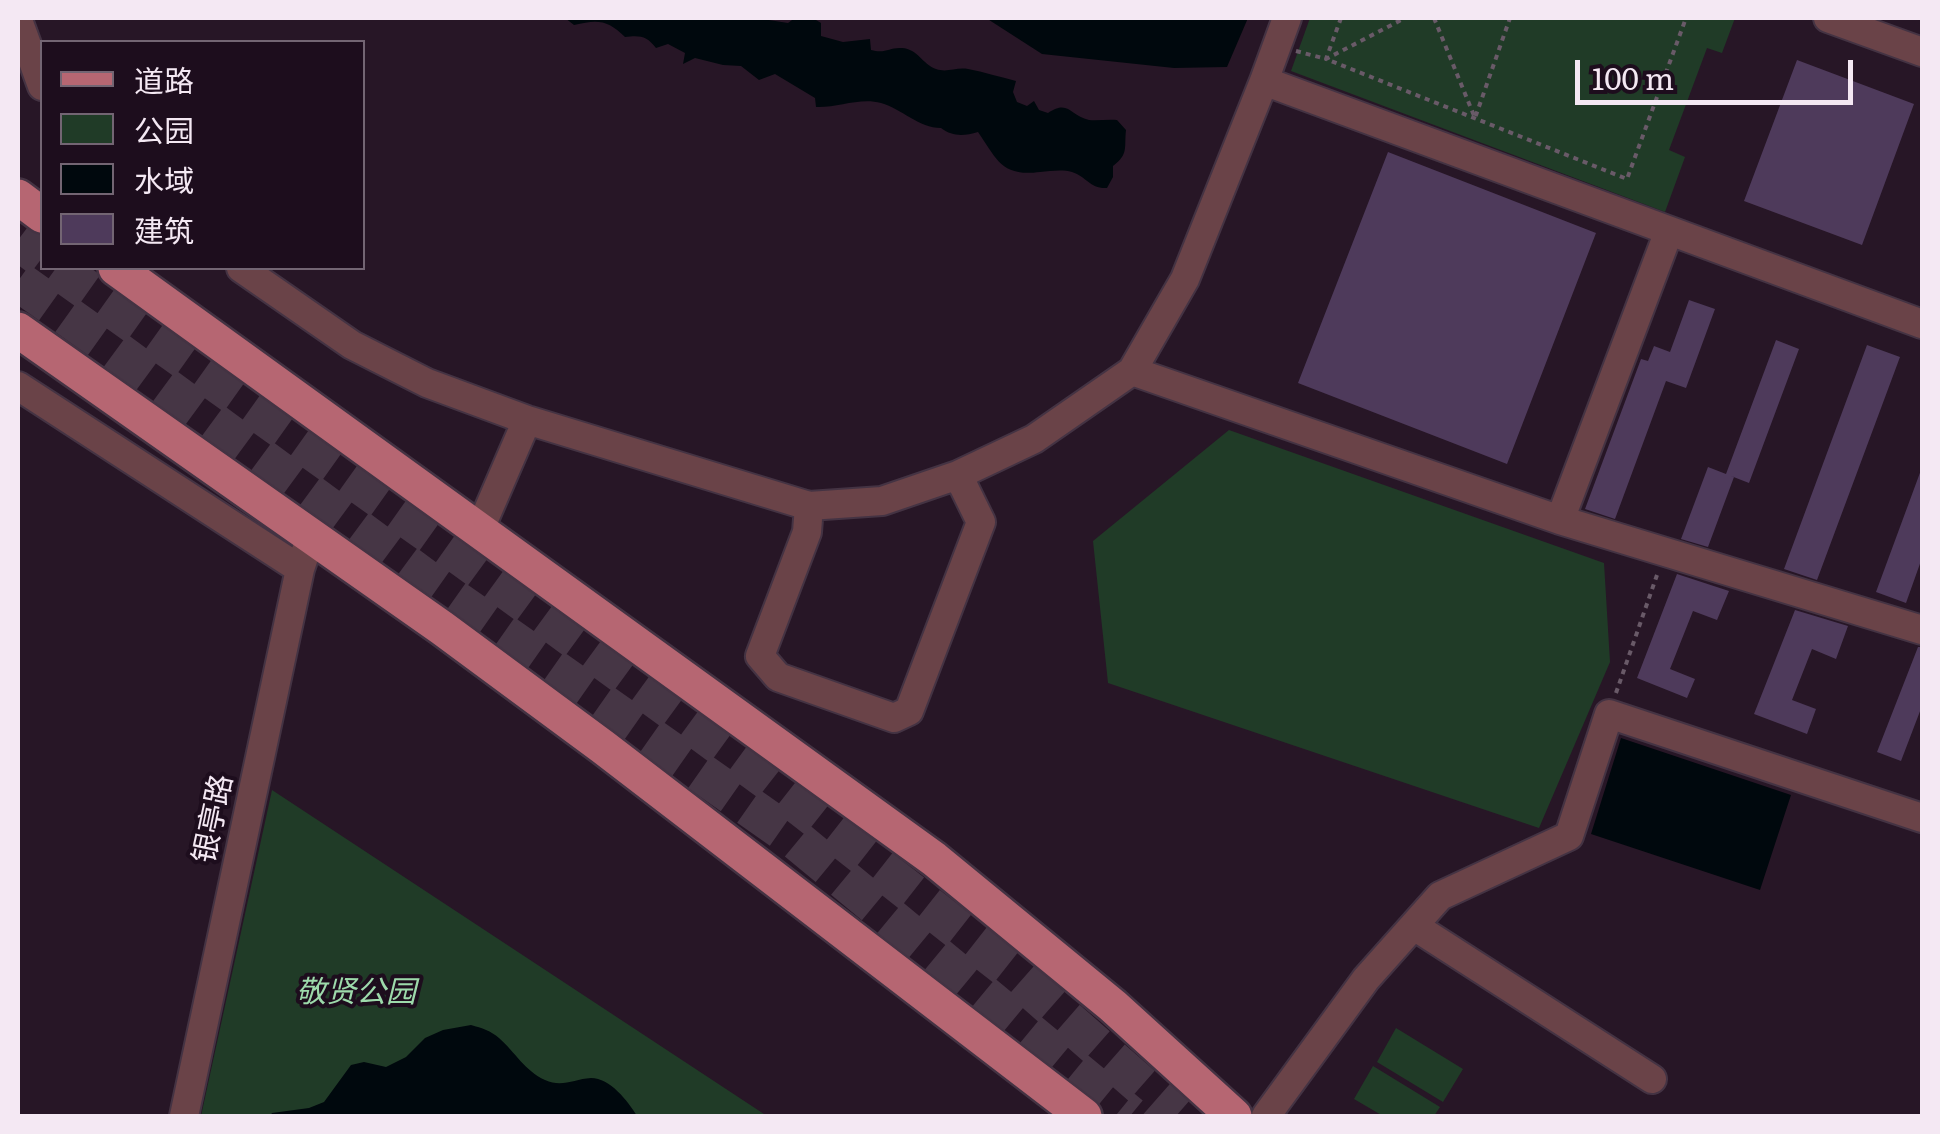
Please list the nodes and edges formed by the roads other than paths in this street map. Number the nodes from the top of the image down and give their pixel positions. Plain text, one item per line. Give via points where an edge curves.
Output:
1 (1287, 18) edge
2 (1828, 18) edge
3 (18, 20) edge
4 (1922, 52) edge
5 (18, 70) edge
6 (40, 80) edge
7 (1264, 82) junction
8 (40, 85) edge
9 (18, 197) edge
10 (40, 214) edge
11 (1670, 231) junction
12 (119, 270) edge
13 (255, 272) edge
14 (1922, 324) edge
15 (18, 330) edge
16 (1132, 371) junction
17 (18, 386) edge
18 (527, 420) junction
19 (958, 475) junction
20 (809, 506) junction
21 (1560, 520) junction
22 (480, 529) junction
23 (311, 536) junction
24 (300, 569) junction
25 (1922, 630) edge
26 (1922, 818) edge
27 (1414, 926) junction
28 (1652, 1078) dead end
29 (184, 1116) edge
30 (1084, 1116) edge
31 (1234, 1116) edge
32 (1266, 1116) edge

1 - 7 street
2 - 4 street
3 - 6 street
5 - 8 street
7 - 11 street
7 - 16 street via 1185,279
9 - 10 main road
11 - 14 street
11 - 21 street
12 - 22 main road
13 - 18 street via 352,344 427,383
15 - 23 main road
16 - 19 street via 1034,439
16 - 21 street
17 - 24 street
18 - 20 street
18 - 22 street
19 - 20 street via 882,501
19 - 20 street via 980,522 909,711 894,718 778,677 760,656 807,532
21 - 25 street
22 - 31 main road via 934,859
23 - 24 street, 银亭路
23 - 30 main road via 603,746
24 - 29 street, 银亭路
26 - 27 street via 1609,714 1569,836 1440,896
27 - 28 street
27 - 32 street via 1366,979

